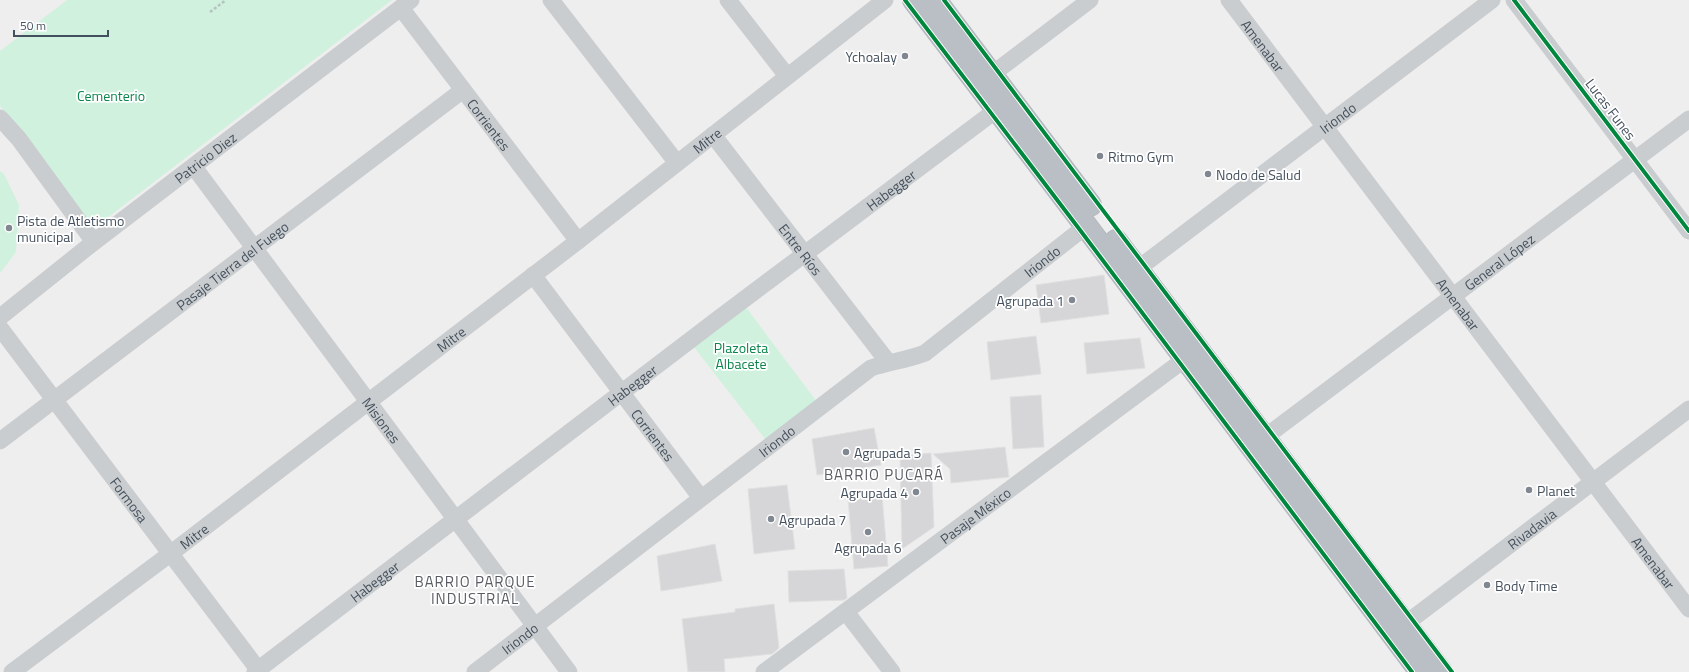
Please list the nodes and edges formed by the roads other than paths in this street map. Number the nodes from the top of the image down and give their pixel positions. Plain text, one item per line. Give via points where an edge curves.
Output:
1 (551, 0) edge
2 (728, 0) edge
3 (886, 0) edge
4 (914, 0) edge
5 (935, 0) edge
6 (1090, 0) edge
7 (1229, 0) edge
8 (1492, 0) edge
9 (1514, 0) edge
10 (406, 4) edge
11 (991, 75) junction
12 (787, 76) junction
13 (464, 90) junction
14 (1003, 105) junction
15 (0, 118) edge
16 (1689, 119) edge
17 (1325, 127) junction
18 (713, 135) junction
19 (1635, 160) junction
20 (677, 163) junction
21 (194, 167) junction
22 (1086, 226) junction
23 (1689, 231) edge
24 (578, 241) junction
25 (94, 242) junction
26 (255, 248) junction
27 (805, 255) junction
28 (1131, 273) junction
29 (533, 275) junction
30 (1453, 296) junction
31 (0, 317) edge
32 (0, 328) edge
33 (1186, 359) junction
34 (888, 362) junction
35 (621, 392) junction
36 (54, 400) junction
37 (368, 401) junction
38 (1689, 409) edge
39 (0, 441) edge
40 (1259, 442) junction
41 (1593, 482) junction
42 (701, 498) junction
43 (456, 519) junction
44 (170, 554) junction
45 (1689, 609) edge
46 (846, 612) junction
47 (535, 625) junction
48 (1399, 629) junction
49 (258, 671) edge
50 (12, 672) edge
51 (474, 672) edge
52 (570, 672) edge
53 (764, 672) edge
54 (892, 672) edge
55 (1421, 672) edge
56 (1441, 672) edge

1 - 20 street
2 - 12 street
3 - 12 street, Mitre
4 - 14 highway
5 - 11 highway
6 - 11 street
7 - 17 street, Amenabar
8 - 17 street, Iriondo
9 - 19 street, Lucas Funes
10 - 13 street, Corrientes
10 - 21 street, Patricio Diez
11 - 14 highway
12 - 18 street, Mitre
13 - 24 street, Corrientes
13 - 26 street, Pasaje Tierra del Fuego
14 - 22 highway
14 - 27 street, Habegger
14 - 28 highway
15 - 25 street via 19,139
16 - 19 street, General López
17 - 28 street, Iriondo
17 - 30 street, Amenabar
18 - 20 street, Mitre
18 - 27 street, Entre Ríos
19 - 23 street, Lucas Funes
19 - 30 street, General López
20 - 24 street, Mitre
21 - 25 street, Patricio Diez
21 - 26 street, Misiones
22 - 28 highway
22 - 34 street, Iriondo via 925,353 908,360
24 - 29 street, Mitre
25 - 31 street, Patricio Diez
26 - 36 street, Pasaje Tierra del Fuego
26 - 37 street, Misiones
27 - 34 street, Entre Ríos
27 - 35 street, Habegger
28 - 33 highway
28 - 40 highway
29 - 35 street, Corrientes
29 - 37 street, Mitre
30 - 40 street, General López
30 - 41 street, Amenabar
32 - 36 street, Formosa
33 - 40 highway
33 - 46 street, Pasaje México
34 - 42 street, Iriondo via 871,368
35 - 42 street, Corrientes
35 - 43 street, Habegger
36 - 39 street, Pasaje Tierra del Fuego
36 - 44 street, Formosa
37 - 43 street, Misiones
37 - 44 street, Mitre
38 - 41 street, Rivadavia
40 - 48 highway
41 - 45 street, Amenabar
41 - 48 street, Rivadavia
42 - 47 street, Iriondo
43 - 47 street, Misiones
43 - 49 street, Habegger
44 - 49 street, Formosa
44 - 50 street, Mitre
46 - 53 street, Pasaje México
46 - 54 street
47 - 51 street, Iriondo
47 - 52 street, Misiones
48 - 55 highway
48 - 56 highway

